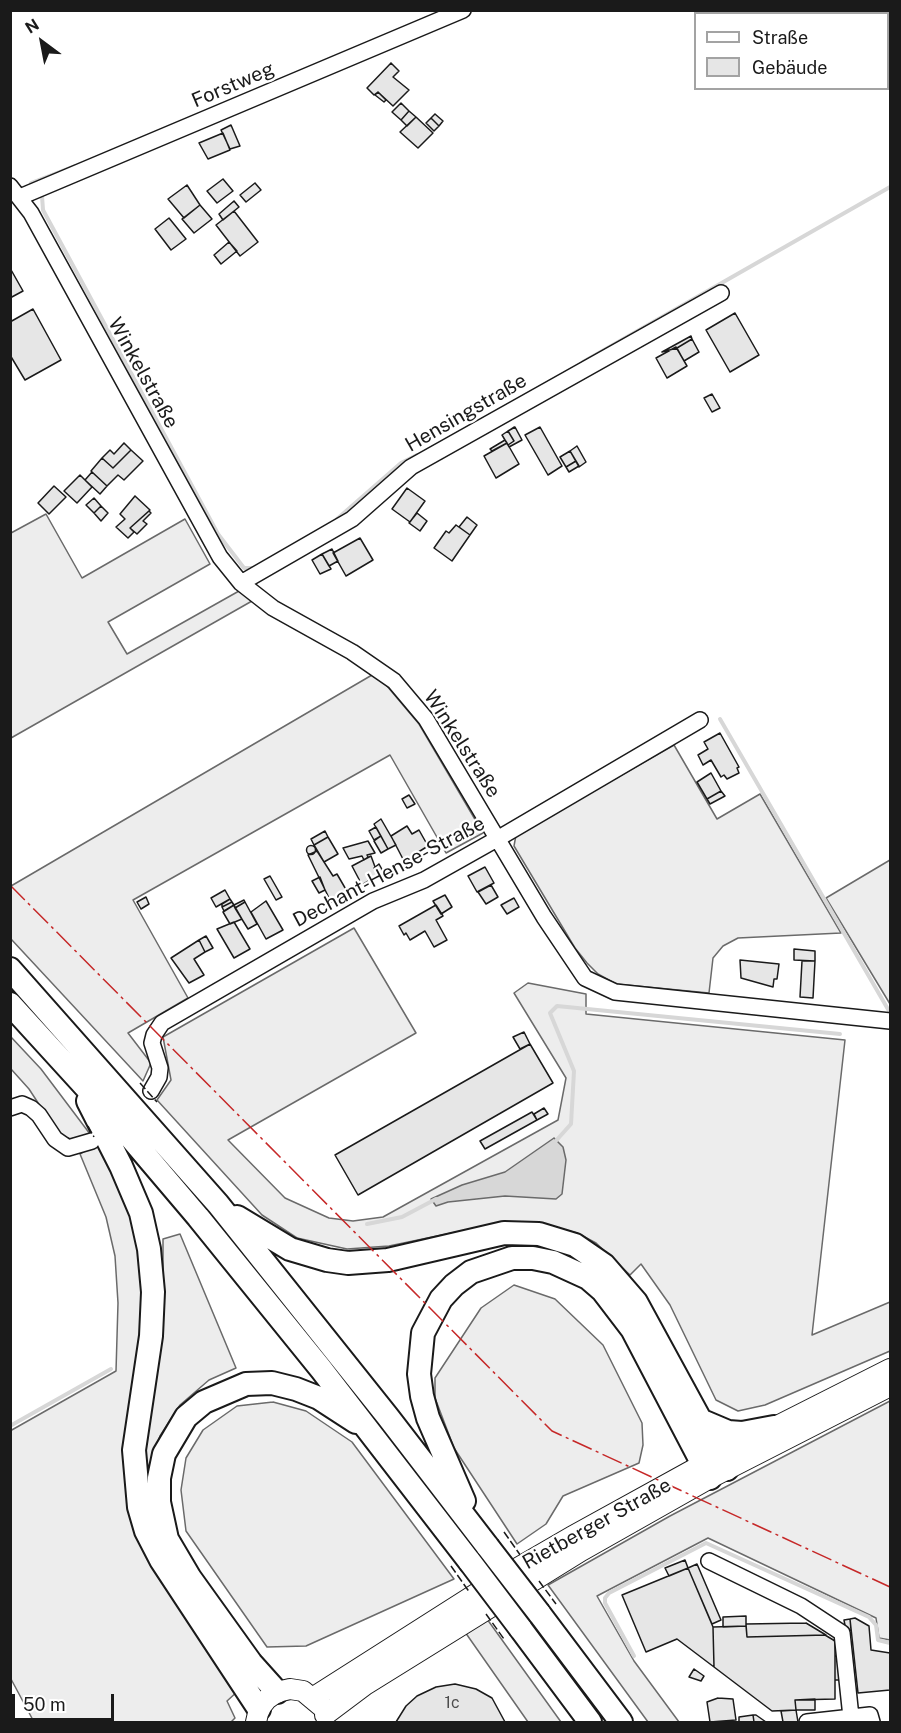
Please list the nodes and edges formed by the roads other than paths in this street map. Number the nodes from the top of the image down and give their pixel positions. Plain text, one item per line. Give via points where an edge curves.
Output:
1 (463, 10) edge
2 (15, 192) edge
3 (721, 293) dead end
4 (241, 583) junction
5 (700, 720) dead end
6 (497, 839) junction
7 (10, 969) edge
8 (10, 1004) edge
9 (891, 1021) edge
10 (74, 1073) junction
11 (151, 1091) dead end
12 (10, 1108) edge
13 (92, 1141) dead end
14 (218, 1204) junction
15 (891, 1369) edge
16 (891, 1386) edge
17 (702, 1421) junction
18 (774, 1427) junction
19 (370, 1431) junction
20 (715, 1466) junction
21 (483, 1540) junction
22 (709, 1561) dead end
23 (277, 1692) junction
24 (314, 1697) junction
25 (257, 1716) edge
26 (850, 1717) junction
27 (325, 1719) edge
28 (590, 1722) edge
29 (621, 1722) edge
30 (807, 1722) edge
31 (872, 1722) edge

1 - 2 street, Forstweg
2 - 4 street, Winkelstraße via 220,557
3 - 4 street, Hensingstraße via 411,467 352,519
4 - 6 street, Winkelstraße via 273,608 352,652 394,681 426,719
5 - 6 street, Dechant-Hense-Straße
6 - 9 street, Winkelstraße via 573,962 592,982 615,992
6 - 11 street, Dechant-Hense-Straße via 424,880 373,901 162,1023 152,1043 160,1068
7 - 14 highway
8 - 10 highway
10 - 19 highway via 198,1217
10 - 25 highway via 141,1213 148,1249 153,1292 151,1336 134,1450 139,1508 152,1546
12 - 13 street via 22,1104 31,1108 55,1139 68,1148
14 - 17 highway via 290,1249 348,1263 388,1260 515,1233 539,1234 575,1245 604,1265 632,1296
14 - 21 highway
15 - 18 main road, Rietberger Straße
16 - 20 main road, Rietberger Straße
17 - 18 highway via 728,1432
17 - 20 highway
18 - 20 main road, Rietberger Straße
19 - 23 highway via 319,1398 297,1389 272,1383 246,1384 198,1407 180,1426 164,1454 159,1502 167,1539 251,1663
19 - 28 highway, bridge
20 - 21 highway via 632,1329 603,1291 588,1278 553,1262 512,1258 491,1263 471,1272 441,1299 423,1333 419,1374 428,1418
20 - 24 main road, Rietberger Straße via 504,1576
20 - 27 main road, Rietberger Straße via 365,1685
21 - 29 highway, bridge
22 - 26 street via 801,1606 842,1633
23 - 24 main road via 296,1690
23 - 25 main road via 267,1699
24 - 27 main road
26 - 30 street
26 - 31 street via 870,1715

